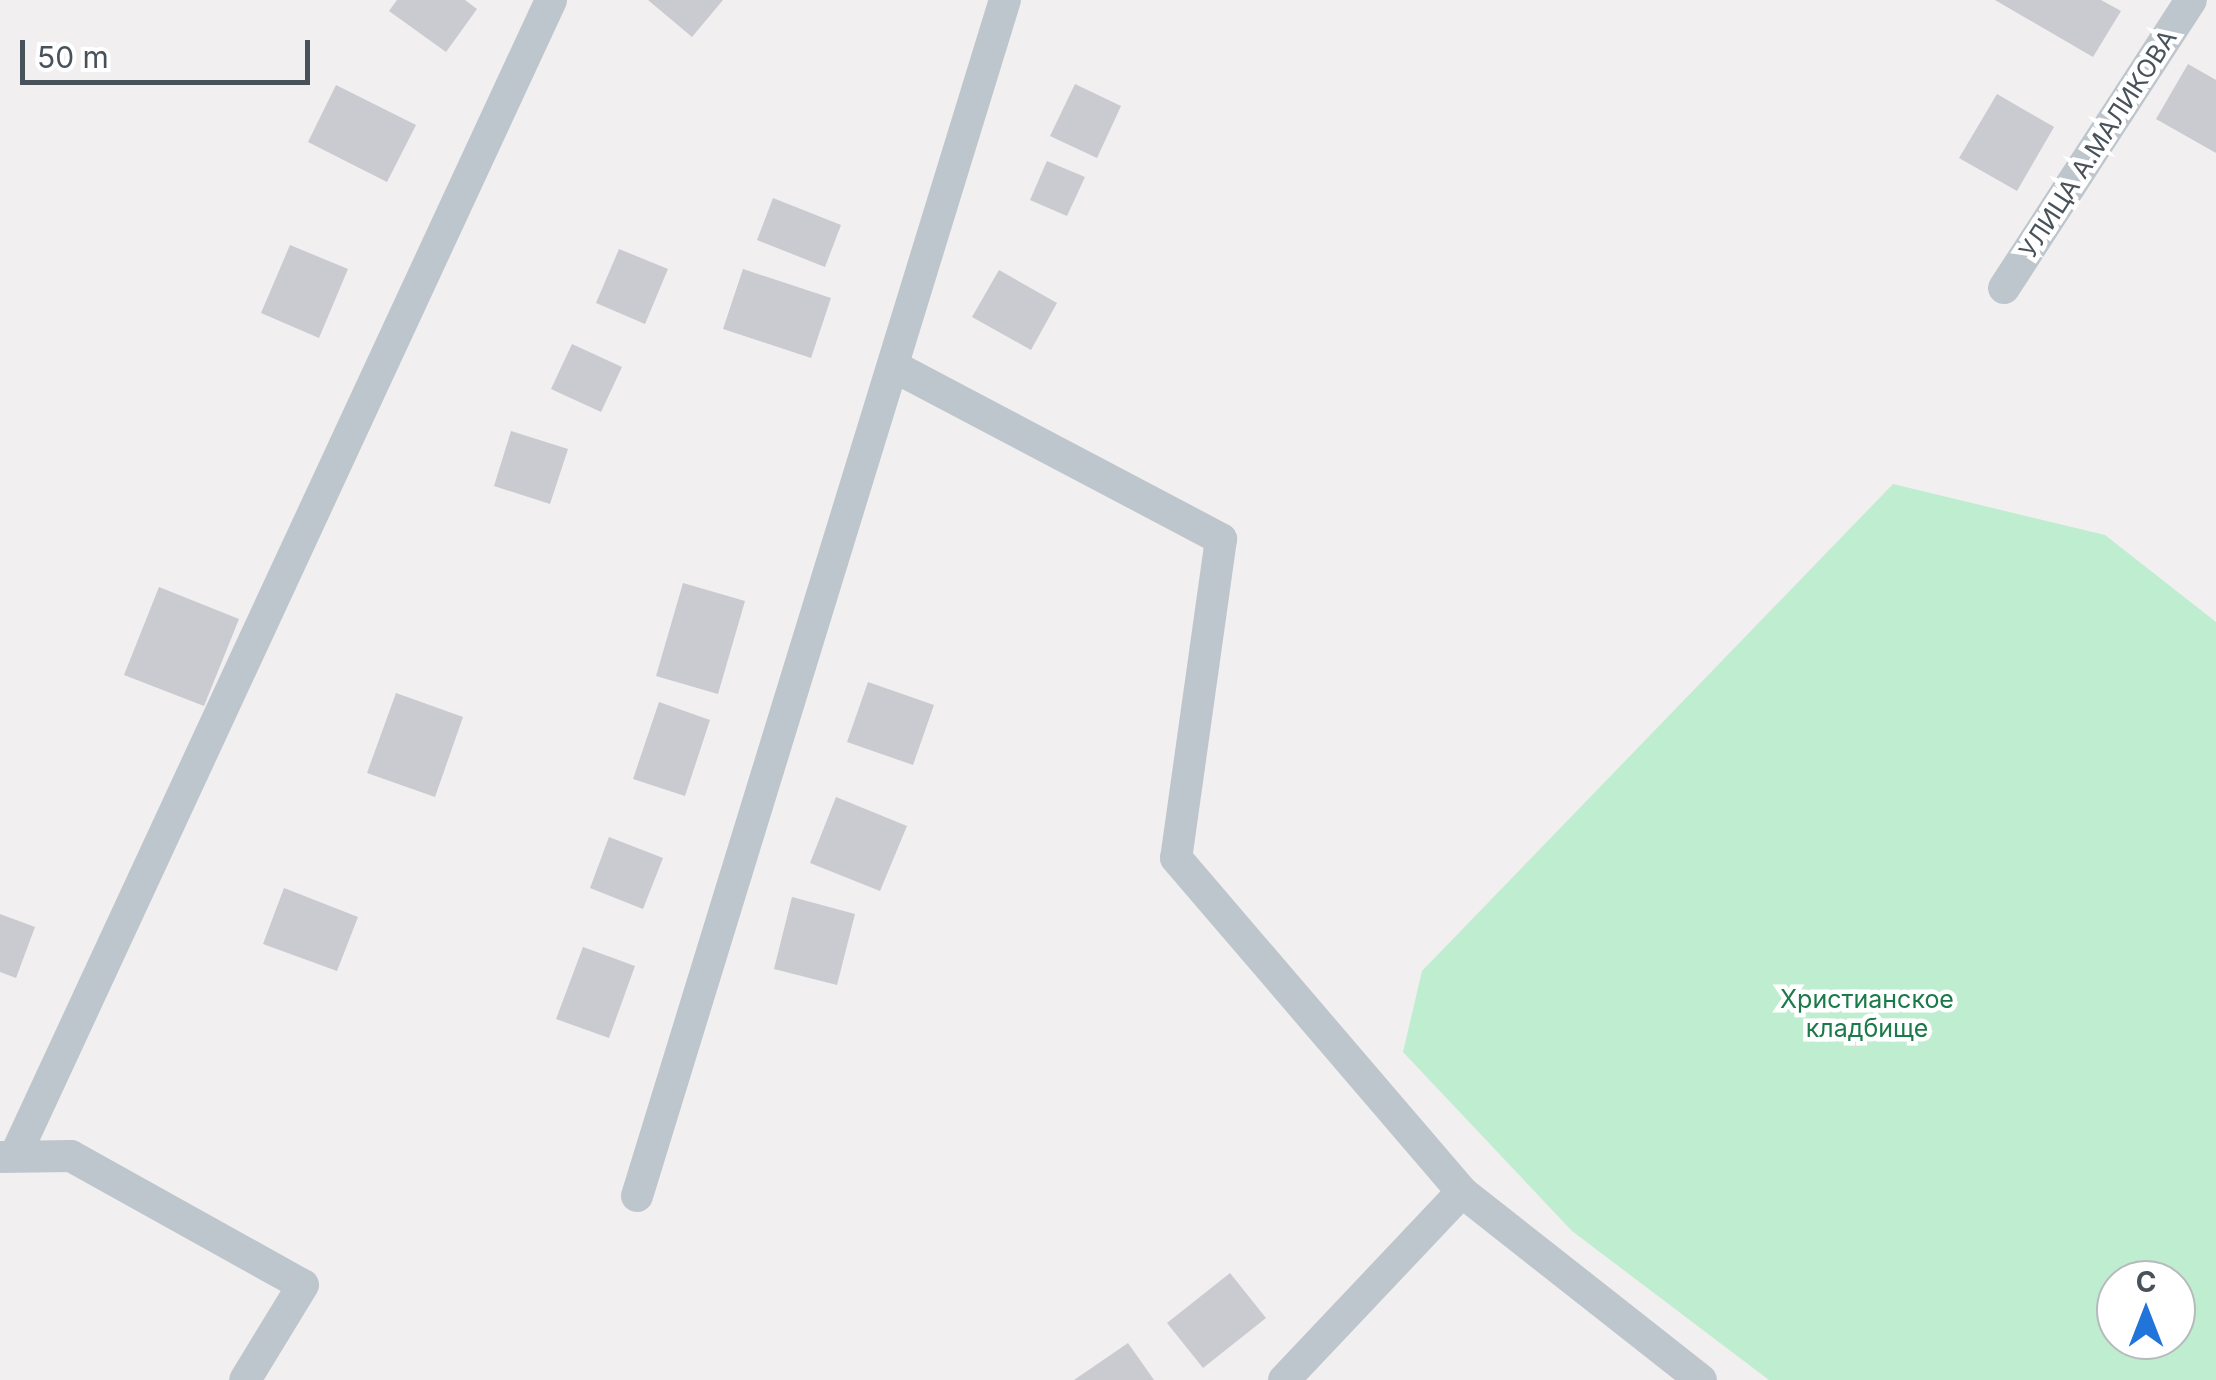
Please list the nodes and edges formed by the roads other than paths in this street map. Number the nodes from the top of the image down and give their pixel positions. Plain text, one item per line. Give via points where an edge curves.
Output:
1 (551, 0) edge
2 (1005, 0) edge
3 (2191, 0) edge
4 (2004, 288) dead end
5 (893, 366) junction
6 (7, 1156) edge
7 (1462, 1192) junction
8 (637, 1196) dead end
9 (244, 1380) edge
10 (1284, 1380) edge
11 (1701, 1380) edge

1 - 6 street
2 - 5 street
3 - 4 street, УЛИЦА А.МАЛИКОВА
5 - 7 street via 1221,539 1176,858
5 - 8 street
6 - 9 street via 71,1156 303,1285
7 - 10 street
7 - 11 street

